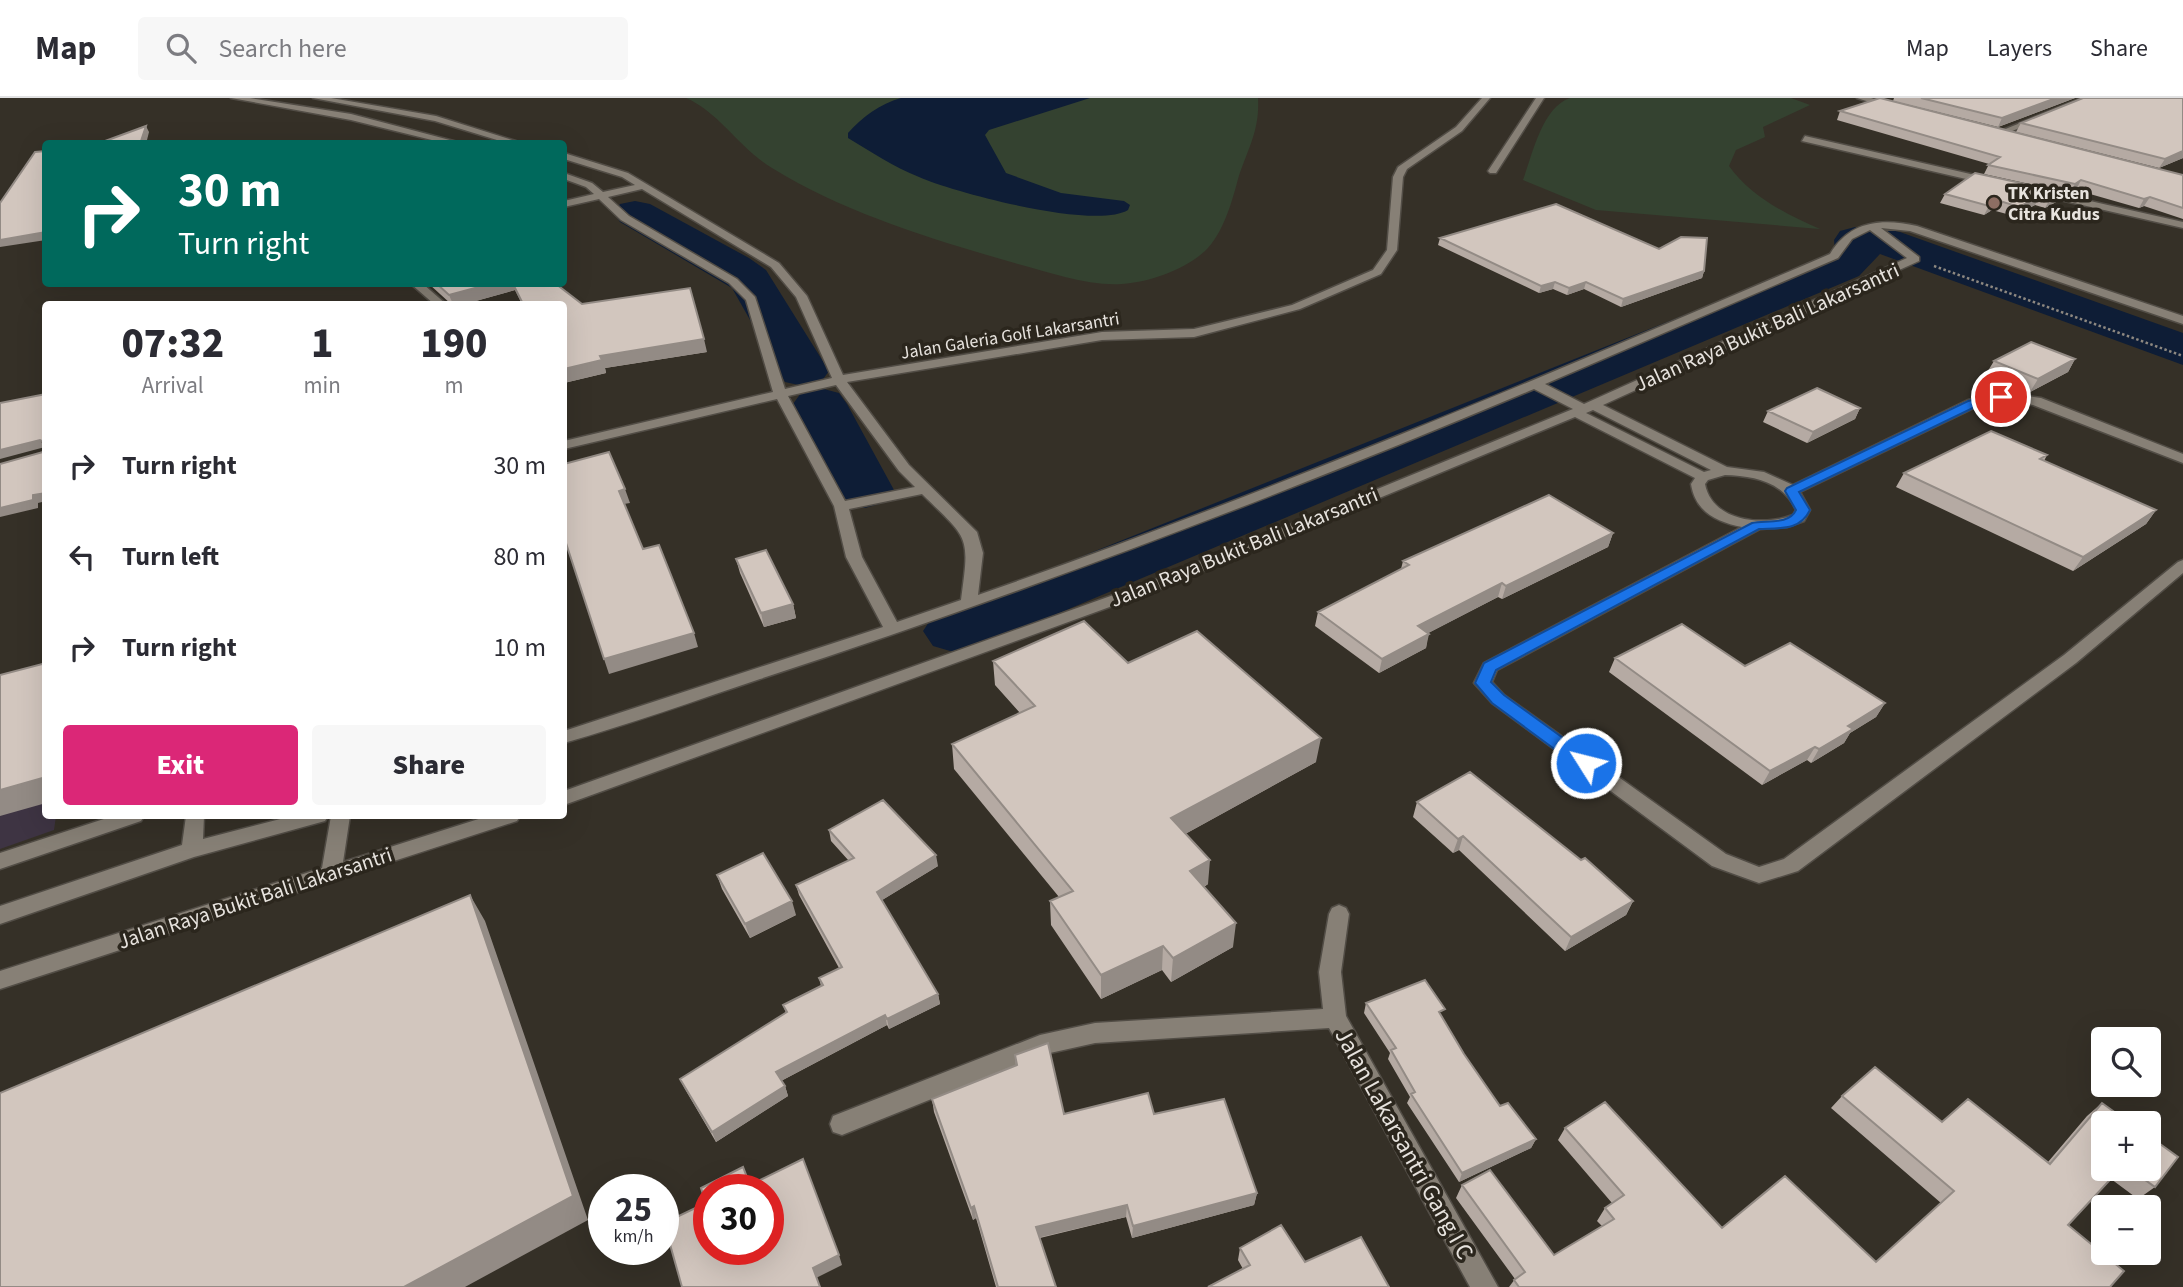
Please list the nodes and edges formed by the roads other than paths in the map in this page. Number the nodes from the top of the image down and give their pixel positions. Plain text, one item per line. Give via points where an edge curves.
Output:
1 (235, 98) edge
2 (317, 98) edge
3 (1486, 98) edge
4 (1540, 98) edge
5 (1861, 98) edge
6 (2088, 98) edge
7 (1906, 110) edge
8 (1984, 131) edge
9 (1997, 134) junction
10 (2010, 137) edge
11 (1805, 139) dead end
12 (445, 140) edge
13 (507, 140) edge
14 (567, 157) edge
15 (1493, 171) dead end
16 (567, 177) edge
17 (2000, 184) edge
18 (644, 186) junction
19 (2026, 190) edge
20 (600, 196) junction
21 (567, 203) edge
22 (2183, 225) edge
23 (1875, 228) junction
24 (420, 287) edge
25 (436, 301) edge
26 (2183, 320) edge
27 (839, 380) junction
28 (1540, 387) junction
29 (780, 394) junction
30 (1580, 407) junction
31 (567, 444) edge
32 (2183, 459) edge
33 (1724, 471) junction
34 (1703, 477) junction
35 (926, 489) junction
36 (1792, 491) junction
37 (841, 506) junction
38 (1756, 526) junction
39 (2183, 565) edge
40 (969, 603) junction
41 (893, 630) junction
42 (567, 736) edge
43 (567, 797) edge
44 (125, 819) edge
45 (195, 819) edge
46 (307, 819) edge
47 (340, 819) edge
48 (501, 819) edge
49 (192, 850) junction
50 (0, 861) edge
51 (331, 873) junction
52 (1339, 914) dead end
53 (0, 915) edge
54 (0, 980) edge
55 (1335, 1018) junction
56 (842, 1124) dead end
57 (1485, 1287) edge

1 - 12 street via 363,119
2 - 13 street via 436,119
3 - 27 street, Jalan Galeria Golf Lakarsantri via 1459,129 1403,167 1398,177 1392,250 1377,272 1340,290 1233,325 1194,332 1102,336
4 - 15 street
5 - 7 street
6 - 9 street
8 - 9 street
9 - 10 street
11 - 17 street
14 - 18 street via 625,175
16 - 20 street via 589,185
18 - 20 street
18 - 27 street via 775,265 790,279
19 - 22 street
20 - 21 street
20 - 29 street via 625,219 733,281 751,299
23 - 26 street via 1913,228
23 - 28 street, Jalan Raya Bukit Bali Lakarsantri via 1858,230 1840,244 1834,256
23 - 30 street, Jalan Raya Bukit Bali Lakarsantri via 1915,259
24 - 25 street
27 - 29 street, Jalan Galeria Golf Lakarsantri
27 - 35 street via 904,468
28 - 30 street
28 - 40 street, Jalan Raya Bukit Bali Lakarsantri
29 - 31 street, Jalan Galeria Golf Lakarsantri
29 - 37 street
30 - 33 street
30 - 34 street
30 - 43 street, Jalan Raya Bukit Bali Lakarsantri via 1156,585
32 - 36 street via 2036,401 2001,397 1973,403
33 - 34 street
33 - 36 street via 1762,475
34 - 38 street via 1698,491 1711,509
35 - 37 street
35 - 40 street via 969,532 975,553
36 - 38 street via 1803,510 1799,518
37 - 41 street via 853,557
38 - 39 street via 1490,667 1483,683 1498,699 1719,860 1759,875 1791,865 2070,659
40 - 41 street, Jalan Raya Bukit Bali Lakarsantri
41 - 42 street, Jalan Raya Bukit Bali Lakarsantri
44 - 50 street
45 - 49 street
46 - 49 street
47 - 51 street
48 - 51 street, Jalan Raya Bukit Bali Lakarsantri
49 - 53 street
51 - 54 street, Jalan Raya Bukit Bali Lakarsantri
52 - 55 street, Jalan Lakarsantri Gang I C via 1329,972
55 - 56 street via 1095,1033 1040,1045
55 - 57 street, Jalan Lakarsantri Gang I C

